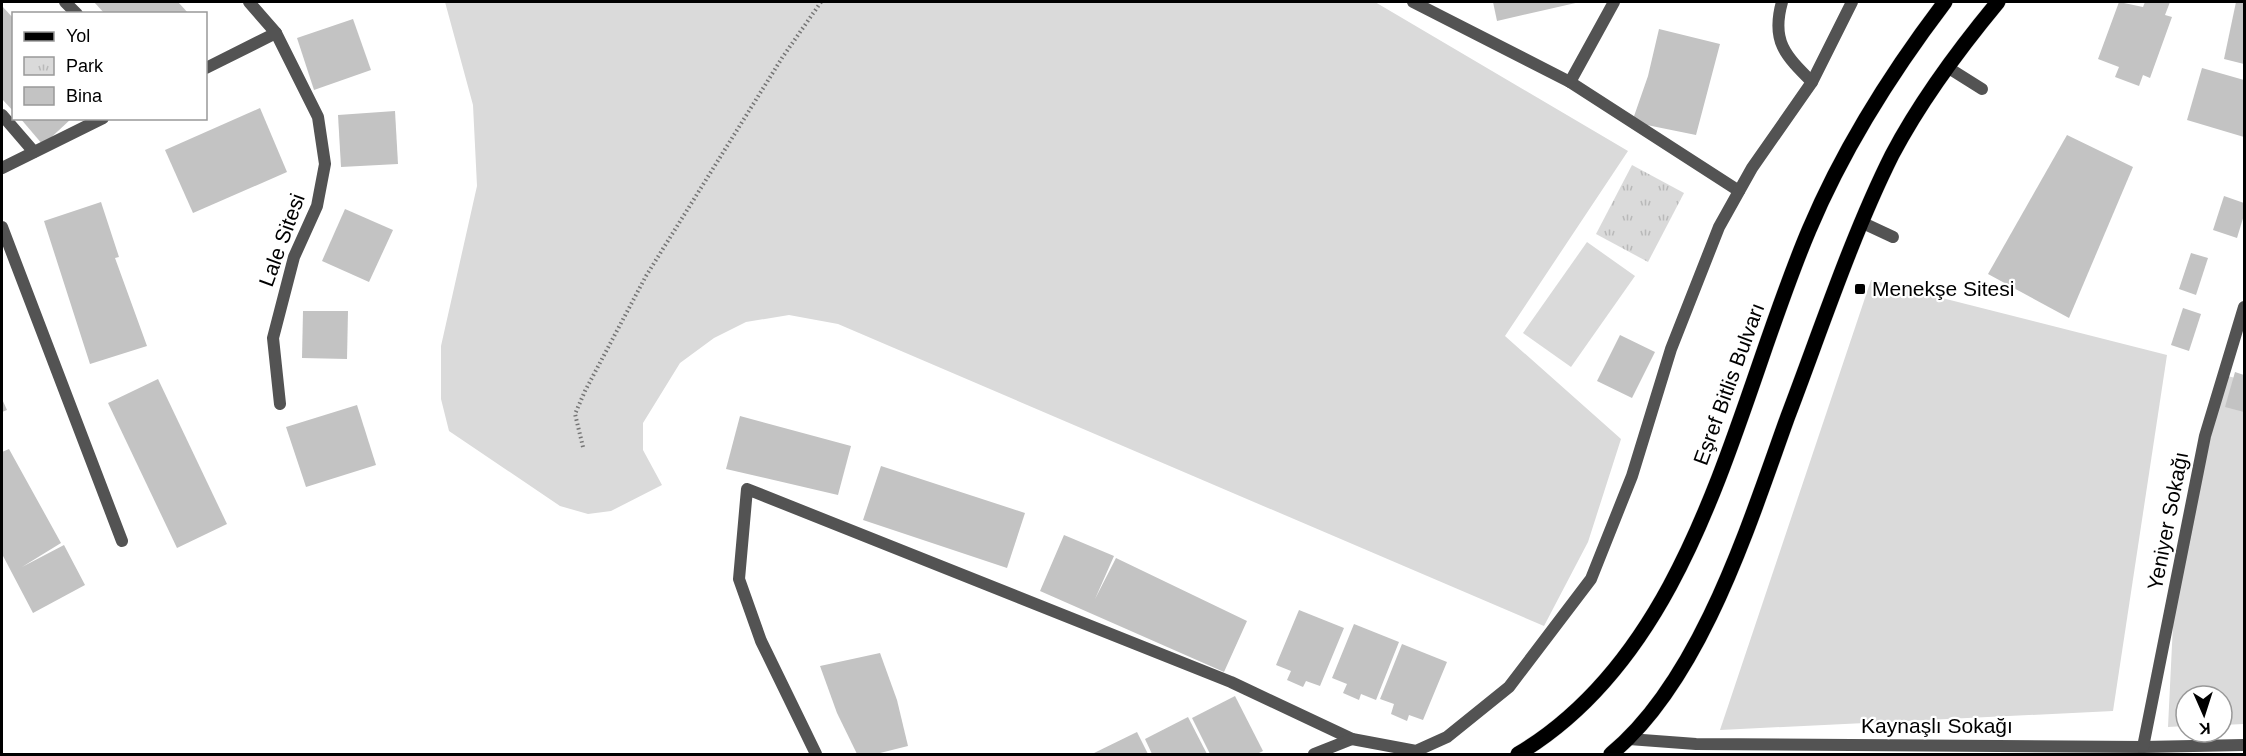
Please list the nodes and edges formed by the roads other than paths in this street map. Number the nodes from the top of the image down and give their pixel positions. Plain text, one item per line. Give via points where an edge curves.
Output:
1 (249, 2) edge
2 (1413, 2) edge
3 (1614, 2) edge
4 (1782, 2) edge
5 (1852, 2) edge
6 (1946, 2) edge
7 (1998, 2) edge
8 (276, 33) junction
9 (207, 68) edge
10 (1947, 68) junction
11 (1570, 82) junction
12 (1812, 82) junction
13 (1982, 89) dead end
14 (2, 115) edge
15 (99, 120) edge
16 (34, 152) junction
17 (2, 168) edge
18 (1739, 191) junction
19 (1863, 223) junction
20 (2, 227) edge
21 (1893, 237) dead end
22 (2244, 307) edge
23 (280, 404) dead end
24 (122, 541) dead end
25 (1352, 739) junction
26 (1629, 739) junction
27 (2244, 745) edge
28 (2143, 747) junction
29 (1696, 749) edge
30 (816, 754) edge
31 (1314, 754) edge
32 (1518, 754) edge
33 (1611, 754) edge

1 - 8 street, Lale Sitesi
2 - 11 street
3 - 11 street
4 - 12 street via 1778,39 1787,57
5 - 12 street
6 - 32 main road, Eşref Bitlis Bulvarı via 1869,110 1809,230 1681,569 1624,657 1600,686 1568,720
7 - 10 main road
8 - 9 street
8 - 23 street, Lale Sitesi via 318,117 325,164 317,206 294,257 273,338
10 - 13 street
10 - 19 main road via 1892,155
11 - 18 street
12 - 18 street
14 - 16 street
15 - 16 street
16 - 17 street
18 - 25 street via 1719,227 1671,349 1632,476 1591,579 1509,687 1447,737 1416,751
19 - 21 street
19 - 26 main road via 1724,585 1687,659
20 - 24 street
22 - 28 street, Yeniyer Sokağı via 2205,436
25 - 30 street via 1231,682 747,489 739,579 761,640
25 - 31 street
26 - 29 street, Kaynaşlı Sokağı
26 - 33 main road
27 - 28 street, Kaynaşlı Sokağı
28 - 29 street, Kaynaşlı Sokağı

